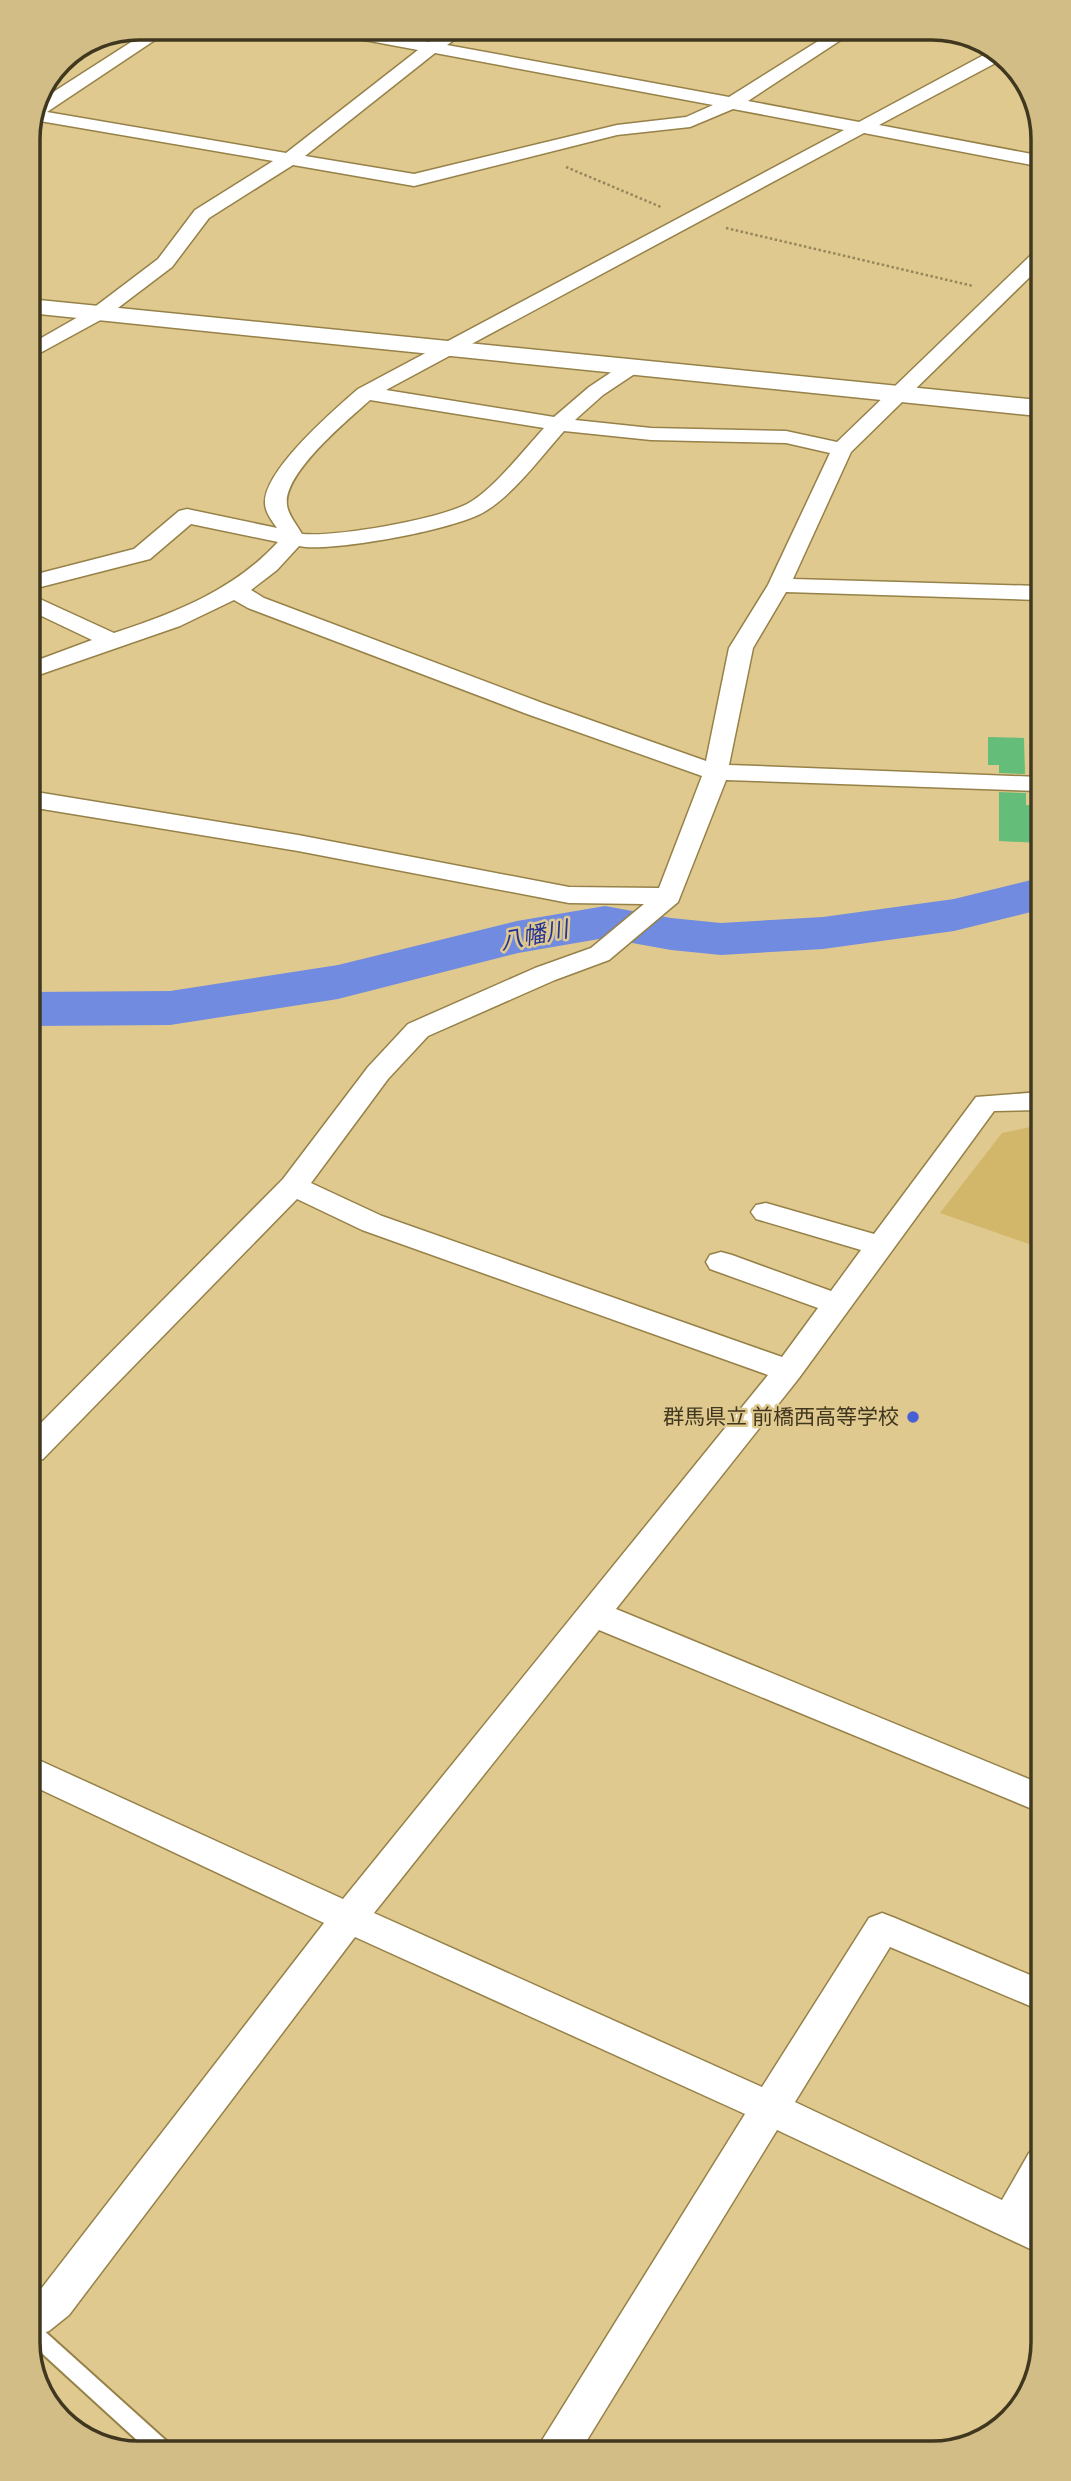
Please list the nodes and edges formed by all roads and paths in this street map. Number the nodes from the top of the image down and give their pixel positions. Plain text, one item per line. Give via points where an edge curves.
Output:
1 (146, 40) edge
2 (389, 40) edge
3 (444, 40) edge
4 (832, 40) edge
5 (431, 48) junction
6 (989, 59) edge
7 (734, 102) junction
8 (48, 103) edge
9 (44, 116) edge
10 (861, 127) junction
11 (530, 151) junction
12 (1031, 159) edge
13 (288, 160) junction
14 (690, 220) junction
15 (1031, 266) edge
16 (1003, 293) junction
17 (40, 307) edge
18 (99, 313) junction
19 (40, 347) edge
20 (450, 347) junction
21 (635, 365) junction
22 (365, 393) junction
23 (900, 393) junction
24 (1031, 407) edge
25 (560, 423) junction
26 (842, 449) junction
27 (294, 538) junction
28 (40, 580) edge
29 (779, 585) junction
30 (235, 590) junction
31 (1031, 593) edge
32 (40, 606) edge
33 (113, 641) junction
34 (40, 667) edge
35 (714, 772) junction
36 (1031, 784) edge
37 (40, 801) edge
38 (669, 896) junction
39 (1031, 1101) edge
40 (293, 1186) junction
41 (766, 1212) dead end
42 (880, 1246) junction
43 (721, 1262) dead end
44 (837, 1304) junction
45 (788, 1371) junction
46 (40, 1438) edge
47 (594, 1614) junction
48 (40, 1773) edge
49 (1031, 1794) edge
50 (349, 1918) junction
51 (1031, 1991) edge
52 (770, 2108) junction
53 (1031, 2210) edge
54 (1026, 2230) edge
55 (40, 2313) edge
56 (40, 2339) edge
57 (153, 2441) edge
58 (563, 2441) edge

1 - 8 street
2 - 5 street
3 - 5 street
4 - 7 street
5 - 7 street
5 - 13 street
6 - 10 street
7 - 10 street
7 - 11 street via 690,122 617,130
9 - 13 street
10 - 12 street
10 - 14 street
11 - 13 street via 414,180
11 - 14 path
13 - 18 street via 202,214 165,262
14 - 16 path
14 - 20 street
15 - 16 street
16 - 23 street
17 - 18 street
18 - 19 street
18 - 20 street
20 - 21 street
20 - 22 street
21 - 23 street
21 - 25 street
22 - 25 street
22 - 27 street via 313,444 278,488 276,504
23 - 24 street
23 - 26 street
25 - 26 street via 651,435 786,437
25 - 27 street via 476,508 427,525 306,541
26 - 29 street
27 - 28 street via 187,516 142,554
27 - 30 street via 280,557
29 - 31 street
29 - 35 street via 741,648
30 - 33 street via 194,611
30 - 35 street via 257,603
32 - 33 street
33 - 34 street
35 - 36 street
35 - 38 street
37 - 38 street via 298,843 569,895
38 - 40 street via 600,954 418,1030 378,1073
39 - 42 street via 986,1102
40 - 45 street via 372,1223
40 - 46 street
41 - 42 street
42 - 44 street
43 - 44 street
44 - 45 street
45 - 47 street
47 - 49 street
47 - 50 street
48 - 50 street
50 - 52 street
50 - 55 street via 55,2302
51 - 52 street via 882,1928
52 - 54 street
52 - 58 street
53 - 54 street
56 - 57 lane

